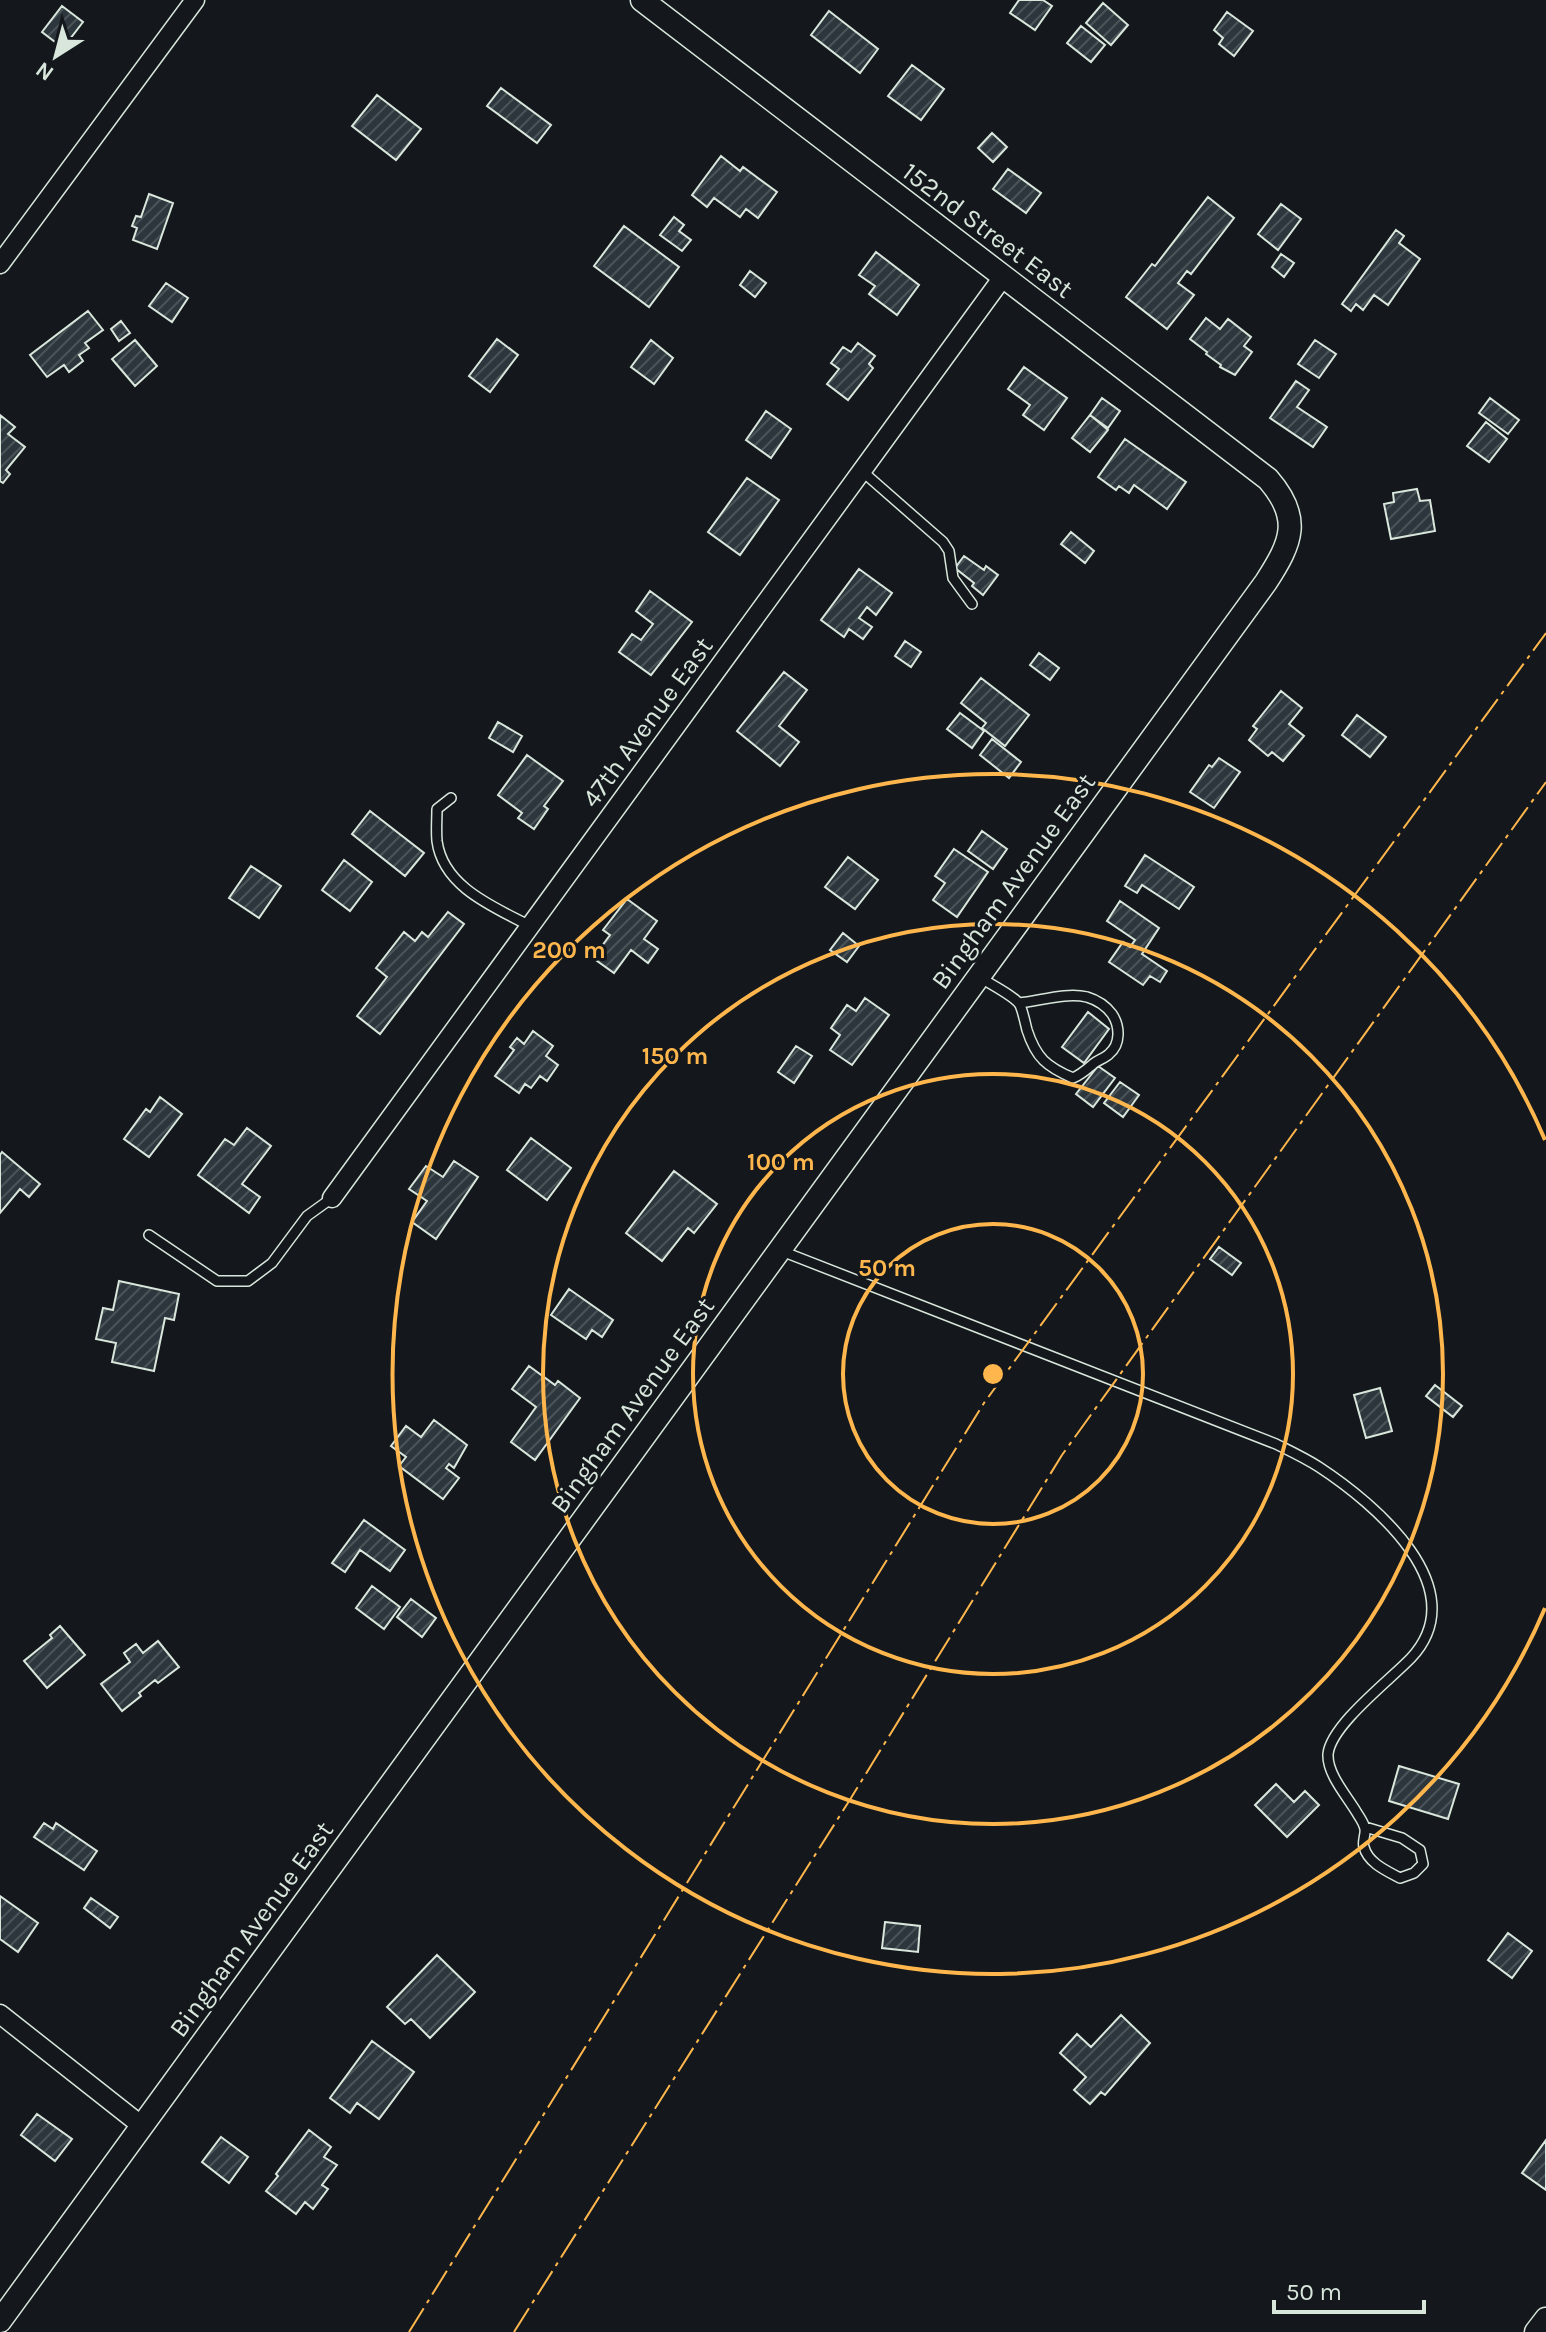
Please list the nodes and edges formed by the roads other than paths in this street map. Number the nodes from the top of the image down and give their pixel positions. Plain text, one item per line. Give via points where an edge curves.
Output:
1 (195, 0) edge
2 (642, 0) edge
3 (1, 259) edge
4 (1003, 277) junction
5 (862, 471) junction
6 (1289, 514) joint
7 (972, 604) dead end
8 (451, 798) dead end
9 (530, 926) junction
10 (978, 976) junction
11 (1019, 1003) junction
12 (332, 1198) joint
13 (149, 1235) dead end
14 (779, 1250) junction
15 (1365, 1827) junction
16 (0, 2014) edge
17 (142, 2126) junction
18 (1546, 2319) edge
19 (0, 2321) edge
20 (1536, 2332) edge

1 - 3 street
2 - 4 street, 152nd Street East
4 - 5 street, 47th Avenue East
4 - 6 street, 152nd Street East via 1268,479
5 - 7 lane via 943,542 953,578
5 - 9 street, 47th Avenue East
6 - 10 street, Bingham Avenue East via 1285,548 1266,582
8 - 9 lane via 437,809 437,842 445,866 463,888
9 - 12 street, 47th Avenue East
10 - 11 lane
10 - 14 street, Bingham Avenue East
11 - 11 lane via 1037,1052 1055,1071 1073,1078 1115,1045 1116,1020 1091,998
12 - 13 lane via 307,1216 272,1263 248,1281 217,1281
14 - 15 lane via 1276,1444 1324,1471 1380,1515 1415,1556 1431,1593 1432,1617 1412,1656 1345,1721 1328,1751 1330,1769
14 - 17 street, Bingham Avenue East
15 - 15 lane via 1364,1847 1377,1866 1400,1878 1423,1864 1420,1850 1402,1838
16 - 17 street
17 - 19 street, Bingham Avenue East
18 - 20 street

